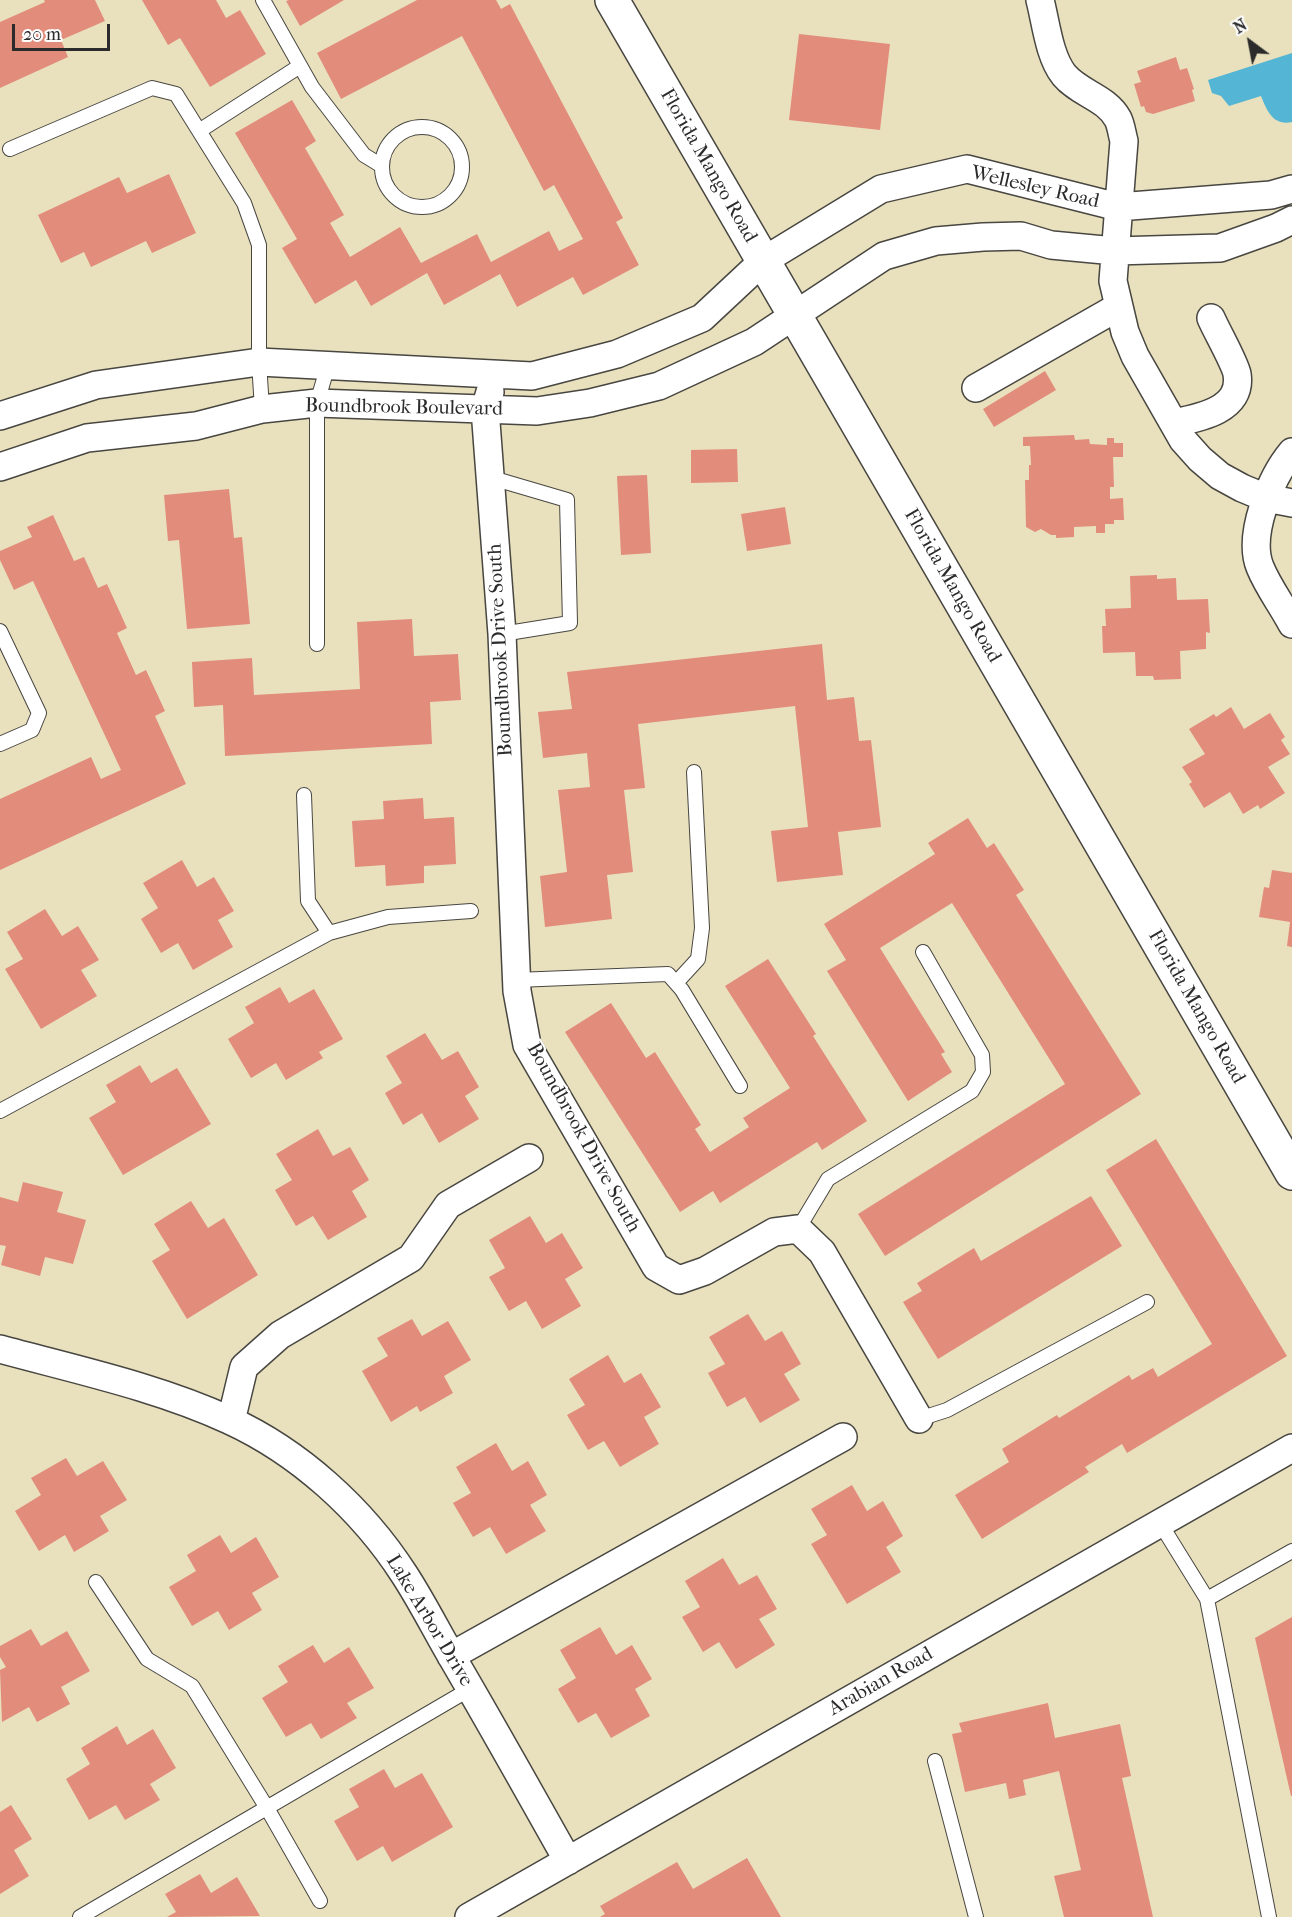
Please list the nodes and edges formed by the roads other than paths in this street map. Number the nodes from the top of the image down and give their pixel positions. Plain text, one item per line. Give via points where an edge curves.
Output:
1 (263, 0) edge
2 (612, 0) edge
3 (1041, 0) edge
4 (300, 66) junction
5 (199, 130) junction
6 (10, 149) dead end
7 (382, 166) junction
8 (1292, 189) edge
9 (1118, 207) junction
10 (1292, 220) edge
11 (1115, 251) junction
12 (763, 261) junction
13 (1118, 307) junction
14 (795, 315) junction
15 (1210, 318) dead end
16 (259, 363) junction
17 (328, 365) junction
18 (495, 373) junction
19 (976, 388) dead end
20 (317, 404) junction
21 (262, 409) junction
22 (485, 409) junction
23 (0, 416) edge
24 (1174, 423) junction
25 (1292, 452) edge
26 (0, 467) edge
27 (492, 478) junction
28 (1266, 498) junction
29 (1292, 503) edge
30 (1292, 624) edge
31 (0, 631) edge
32 (502, 634) junction
33 (317, 644) dead end
34 (0, 744) edge
35 (693, 772) dead end
36 (304, 795) dead end
37 (471, 910) dead end
38 (329, 933) junction
39 (922, 952) dead end
40 (516, 980) junction
41 (676, 983) junction
42 (740, 1086) dead end
43 (0, 1111) edge
44 (529, 1158) dead end
45 (1292, 1173) edge
46 (798, 1229) junction
47 (1148, 1302) dead end
48 (0, 1349) edge
49 (919, 1419) joint
50 (231, 1421) junction
51 (843, 1437) dead end
52 (1292, 1448) edge
53 (1160, 1523) junction
54 (1292, 1551) edge
55 (96, 1582) dead end
56 (1207, 1599) junction
57 (451, 1656) junction
58 (470, 1689) junction
59 (935, 1761) dead end
60 (267, 1808) junction
61 (568, 1861) junction
62 (320, 1901) dead end
63 (80, 1917) edge
64 (469, 1917) edge
65 (976, 1917) edge
66 (1269, 1917) edge

1 - 4 lane
2 - 12 street, Florida Mango Road
3 - 9 street via 1054,54 1064,75 1082,91 1104,102 1118,119 1124,141
4 - 5 lane
4 - 7 lane via 364,155
5 - 6 lane via 176,94 152,88
5 - 16 lane via 244,203 259,245
7 - 7 lane via 382,176 392,194 409,206 430,207 449,197 460,180 461,159 452,140 434,129 413,128 395,137 383,155
8 - 9 street, Wellesley Road via 1271,195
9 - 11 street
9 - 12 street, Wellesley Road via 967,169 881,189
10 - 11 street via 1220,248
11 - 13 street via 1113,281
11 - 14 street via 1051,245 1021,236 936,241 884,256
12 - 14 street, Florida Mango Road
12 - 18 street, Boundbrook Boulevard via 702,318 617,354 532,375
13 - 19 street
13 - 24 street via 1135,356
14 - 22 street, Boundbrook Boulevard via 754,342 659,386 537,411
14 - 45 street, Florida Mango Road
15 - 24 street via 1237,374 1235,394 1225,405 1203,417
16 - 17 street, Boundbrook Boulevard
16 - 21 lane
16 - 23 street, Boundbrook Boulevard via 96,385
17 - 18 street, Boundbrook Boulevard
17 - 20 lane
18 - 22 street, Boundbrook Drive South
20 - 21 street, Boundbrook Boulevard
20 - 22 street, Boundbrook Boulevard
20 - 33 lane
21 - 26 street, Boundbrook Boulevard via 196,426 87,438
22 - 27 street, Boundbrook Drive South
24 - 28 street via 1183,440 1220,476
25 - 28 street
27 - 32 street, Boundbrook Drive South
27 - 32 lane via 567,500 570,623
28 - 29 street
28 - 30 street via 1256,545 1260,566
31 - 34 lane via 39,713 32,730
32 - 40 street, Boundbrook Drive South
35 - 41 lane via 702,928 698,959
36 - 38 lane via 308,901
37 - 38 lane via 388,917
38 - 43 lane
39 - 46 lane via 982,1055 983,1072 972,1090 828,1179
40 - 41 lane via 668,974
40 - 46 street, Boundbrook Drive South via 527,1045 656,1268 679,1280 705,1271 774,1232
41 - 42 lane
44 - 50 street via 448,1205 411,1258 280,1335 244,1367
46 - 49 street via 822,1252
47 - 49 lane via 947,1410
48 - 50 street, Lake Arbor Drive via 178,1398
50 - 57 street, Lake Arbor Drive via 282,1450 349,1506 404,1573
51 - 57 street
52 - 53 street, Arabian Road
53 - 56 lane
53 - 61 street, Arabian Road
54 - 56 lane
55 - 60 lane via 147,1659 192,1686
56 - 66 lane
57 - 58 street, Lake Arbor Drive
58 - 60 lane
58 - 61 street, Lake Arbor Drive
59 - 65 lane
60 - 62 lane
60 - 63 lane
61 - 64 street, Arabian Road

